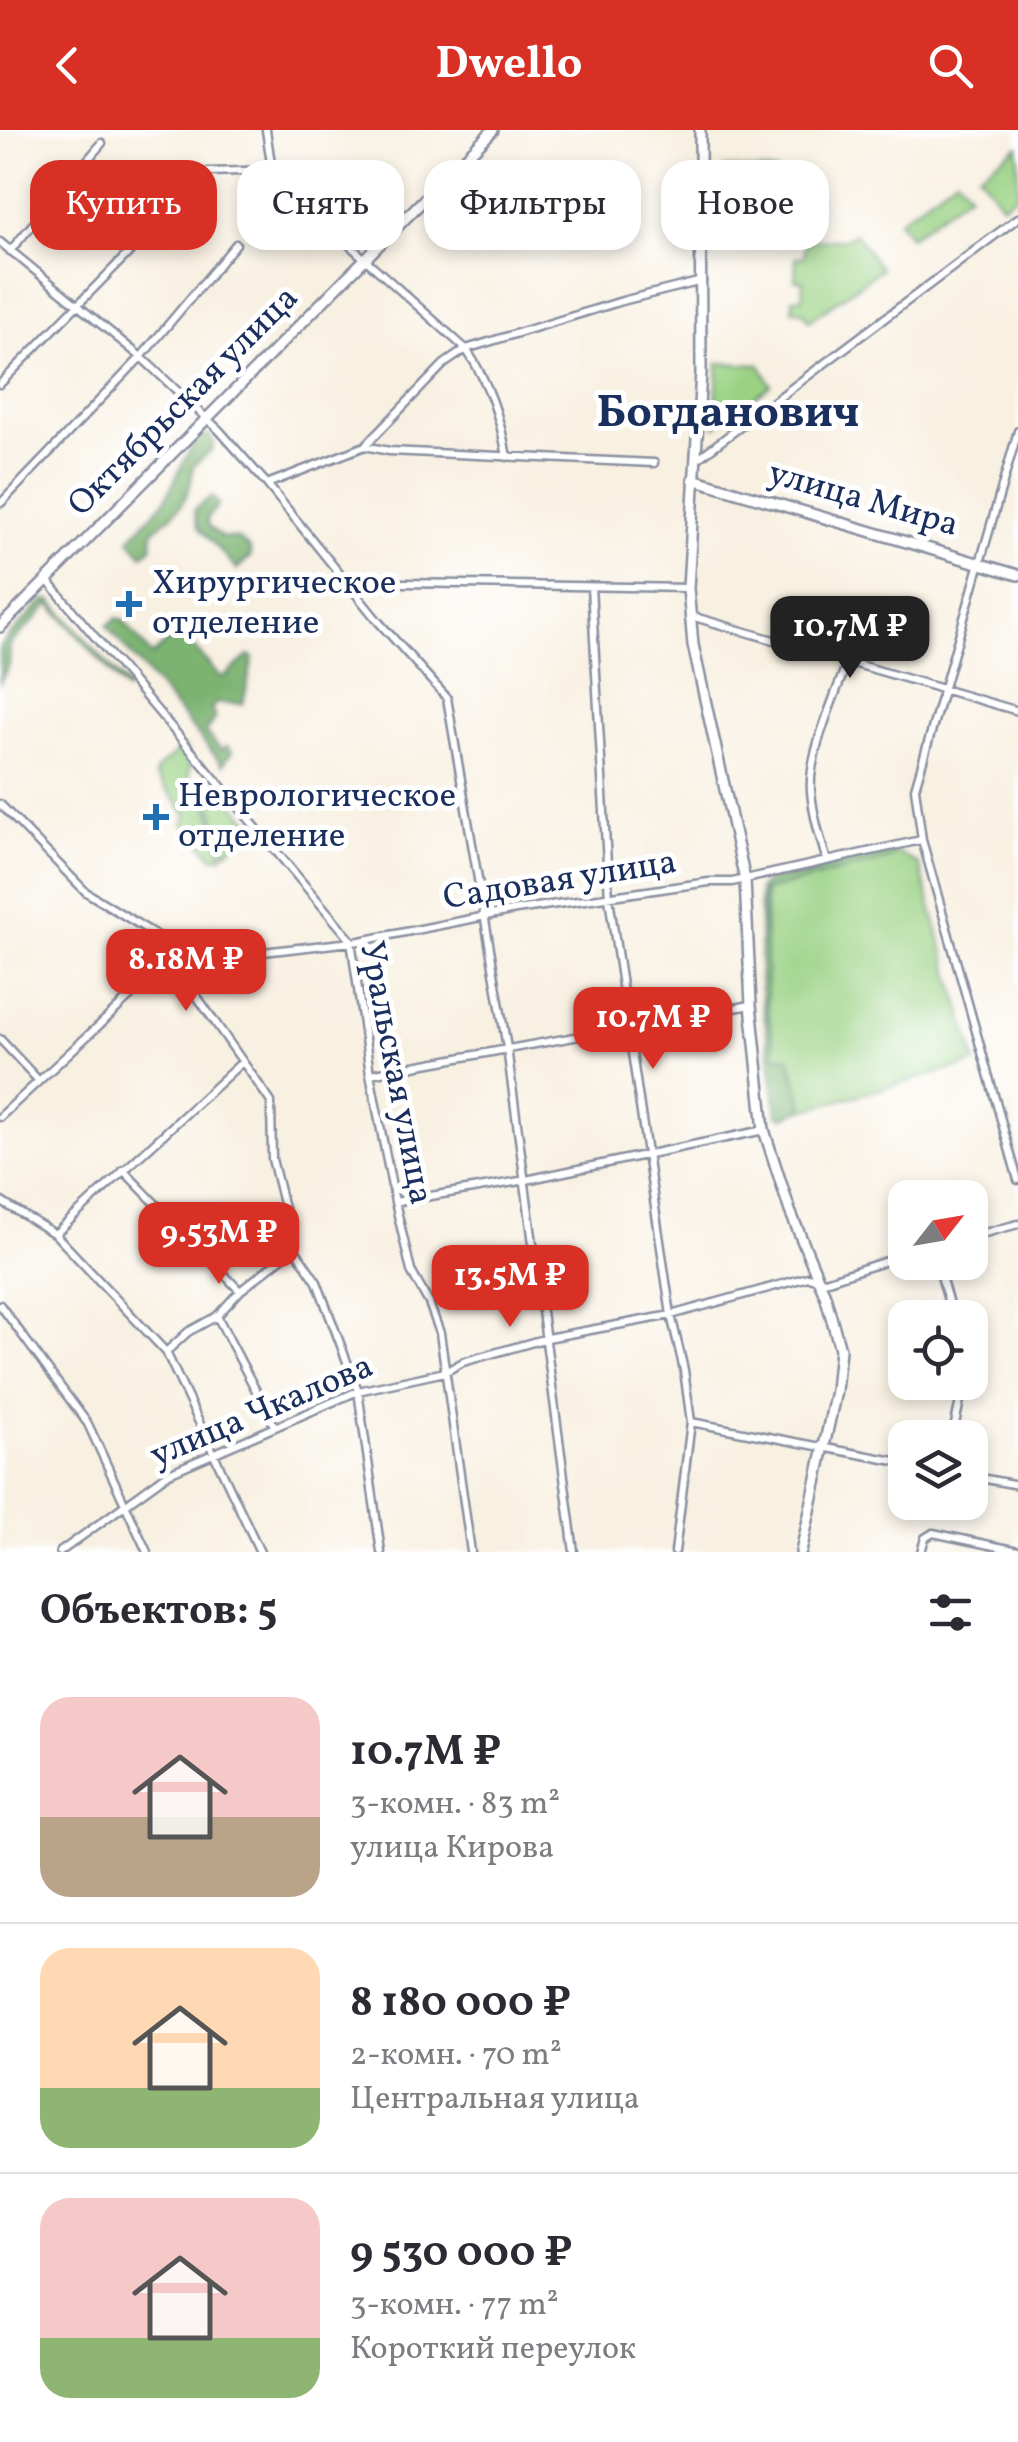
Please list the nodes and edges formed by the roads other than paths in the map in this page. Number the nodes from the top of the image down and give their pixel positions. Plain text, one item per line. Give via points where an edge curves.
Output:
1 (266, 130) edge
2 (493, 130) edge
3 (700, 130) edge
4 (102, 142) dead end
5 (270, 160) edge
6 (237, 171) edge
7 (1018, 218) edge
8 (0, 242) edge
9 (236, 244) dead end
10 (354, 250) edge
11 (10, 251) junction
12 (364, 259) junction
13 (702, 280) junction
14 (78, 305) junction
15 (466, 349) junction
16 (142, 357) junction
17 (0, 384) edge
18 (204, 418) junction
19 (1018, 432) edge
20 (365, 446) junction
21 (507, 458) junction
22 (695, 461) junction
23 (654, 463) dead end
24 (693, 478) junction
25 (267, 484) junction
26 (1, 503) edge
27 (981, 564) junction
28 (1018, 575) edge
29 (47, 580) junction
30 (345, 582) junction
31 (591, 587) junction
32 (688, 588) junction
33 (690, 616) junction
34 (0, 627) edge
35 (847, 662) junction
36 (943, 688) junction
37 (1018, 711) edge
38 (0, 804) edge
39 (922, 840) junction
40 (827, 861) junction
41 (745, 880) junction
42 (609, 898) junction
43 (483, 917) junction
44 (351, 940) junction
45 (204, 965) junction
46 (135, 992) dead end
47 (752, 1005) junction
48 (629, 1026) junction
49 (0, 1039) edge
50 (507, 1048) junction
51 (241, 1063) junction
52 (370, 1074) junction
53 (39, 1081) junction
54 (0, 1117) edge
55 (764, 1130) junction
56 (646, 1156) junction
57 (122, 1170) junction
58 (526, 1180) junction
59 (1018, 1180) edge
60 (0, 1201) edge
61 (394, 1202) junction
62 (1018, 1224) edge
63 (988, 1232) edge
64 (55, 1234) junction
65 (294, 1248) junction
66 (888, 1261) edge
67 (818, 1280) junction
68 (240, 1291) junction
69 (0, 1306) edge
70 (671, 1315) junction
71 (217, 1316) junction
72 (547, 1338) junction
73 (166, 1352) junction
74 (444, 1372) junction
75 (358, 1390) junction
76 (691, 1422) junction
77 (275, 1427) junction
78 (824, 1446) junction
79 (214, 1454) junction
80 (888, 1459) edge
81 (988, 1480) edge
82 (1018, 1486) edge
83 (124, 1503) junction
84 (1018, 1551) edge
85 (60, 1552) edge
86 (147, 1552) edge
87 (260, 1552) edge
88 (381, 1552) edge
89 (472, 1552) edge
90 (574, 1552) edge
91 (675, 1552) edge
92 (801, 1552) edge
93 (921, 1552) edge

1 - 5 street
2 - 12 main road, Октябрьская улица
3 - 13 main road
4 - 11 street
6 - 14 street via 208,172
7 - 22 street
8 - 11 street
9 - 16 street
10 - 12 street
11 - 14 street
12 - 15 street
12 - 18 main road, Октябрьская улица
13 - 15 street
13 - 22 main road
14 - 16 street
14 - 17 street
15 - 20 street
15 - 21 street via 486,379
16 - 18 street
16 - 26 street
18 - 25 street
18 - 29 main road, Октябрьская улица
19 - 27 street
20 - 21 street
20 - 25 street
21 - 23 street
22 - 24 main road
24 - 27 main road, улица Мира
24 - 32 main road
25 - 30 street
27 - 28 main road, улица Мира
27 - 36 street
29 - 34 main road, Октябрьская улица
29 - 44 street, Уральская улица
30 - 31 street
30 - 43 street via 447,698
31 - 32 street
31 - 42 street
32 - 33 main road
33 - 35 street
33 - 41 main road
35 - 36 street
35 - 40 street via 810,788
36 - 37 street
36 - 39 street via 915,788
38 - 45 street via 86,892
39 - 40 street, Садовая улица
39 - 59 street
40 - 41 street, Садовая улица
41 - 42 street, Садовая улица
41 - 47 main road
42 - 43 street, Садовая улица
42 - 48 street
43 - 44 street, Садовая улица
43 - 50 street
44 - 45 street, Садовая улица
44 - 52 street, Уральская улица
45 - 51 street via 194,981 196,995
46 - 53 street
47 - 48 street
47 - 55 main road
48 - 50 street
48 - 56 street
49 - 53 street
50 - 52 street
50 - 58 street
51 - 57 street
51 - 65 street via 271,1102 272,1159
52 - 61 street, Уральская улица
53 - 54 street
55 - 56 street
55 - 67 main road
56 - 58 street
56 - 70 street
57 - 64 street
57 - 68 street
58 - 61 street
58 - 72 street
60 - 64 street
61 - 74 street, Уральская улица via 411,1271 440,1333
62 - 63 street
64 - 73 street
65 - 68 street
65 - 75 street via 317,1282
66 - 67 street, улица Чкалова
67 - 70 street, улица Чкалова via 808,1276
67 - 78 main road via 840,1348
68 - 71 street
69 - 83 street via 88,1424
70 - 72 street, улица Чкалова
70 - 76 street
71 - 73 street
71 - 77 street
72 - 74 street, улица Чкалова
72 - 90 street
73 - 79 street
74 - 75 street, улица Чкалова
74 - 89 street, Уральская улица
75 - 77 street, улица Чкалова
75 - 88 street
76 - 78 street
76 - 91 street
77 - 79 street, улица Чкалова
78 - 80 street
78 - 92 main road
79 - 83 street, улица Чкалова via 169,1472
79 - 87 street
81 - 82 street
83 - 85 street, улица Чкалова
83 - 86 street
84 - 93 street via 934,1533

